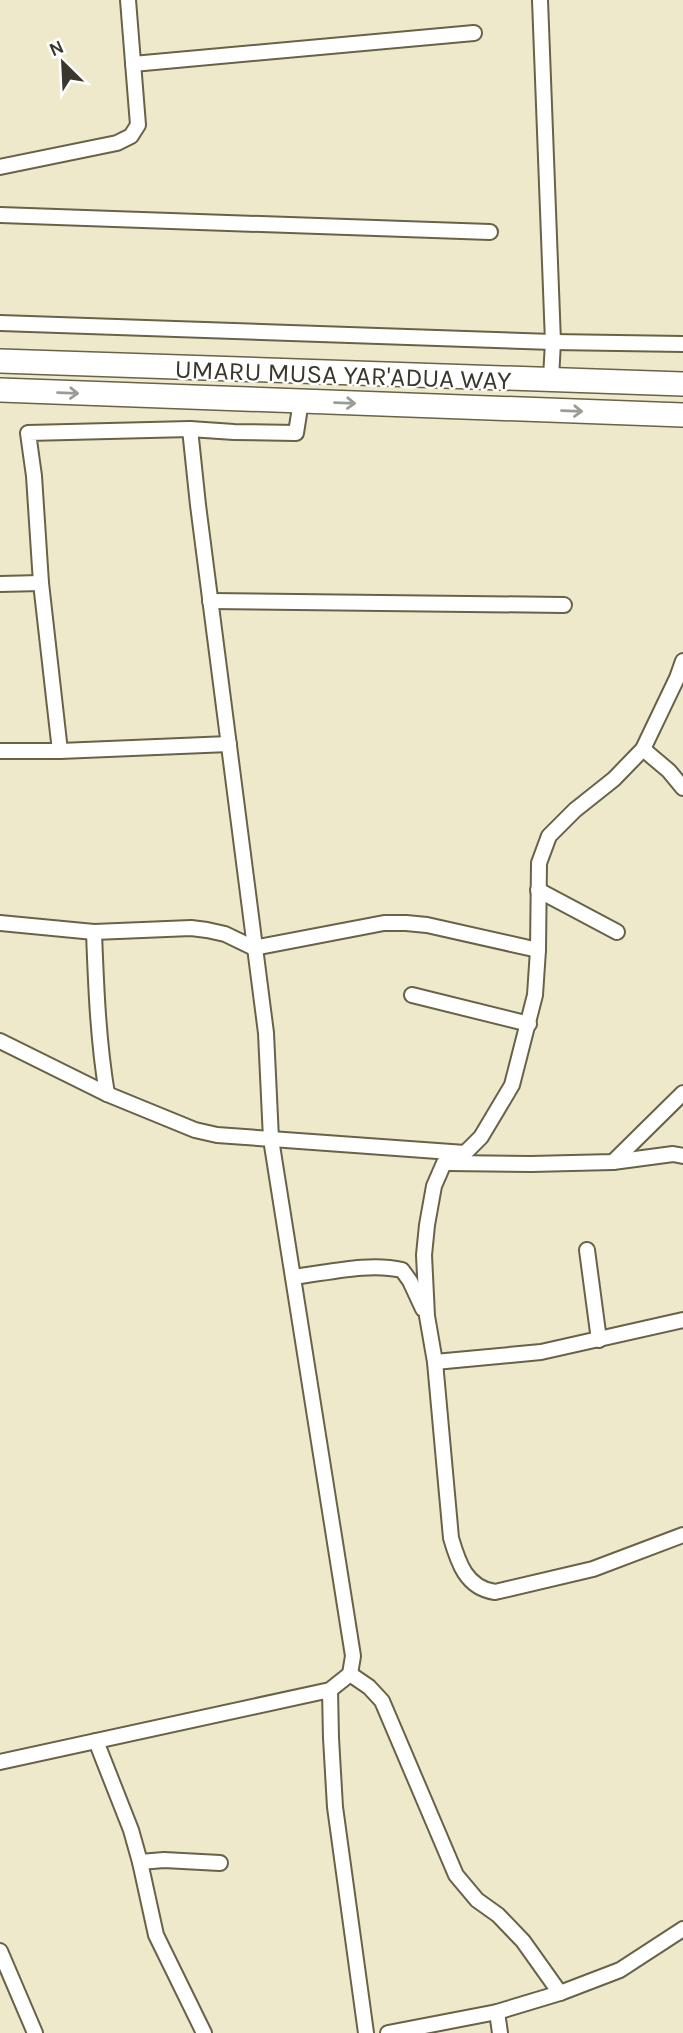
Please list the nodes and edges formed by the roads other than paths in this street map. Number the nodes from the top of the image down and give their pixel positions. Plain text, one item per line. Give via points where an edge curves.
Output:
1 (128, 0) edge
2 (540, 0) edge
3 (474, 33) dead end
4 (133, 64) junction
5 (0, 167) edge
6 (0, 215) edge
7 (491, 232) dead end
8 (0, 323) edge
9 (553, 342) junction
10 (683, 344) edge
11 (0, 361) edge
12 (551, 378) junction
13 (683, 384) edge
14 (0, 390) edge
15 (301, 401) junction
16 (683, 415) edge
17 (190, 429) junction
18 (41, 583) junction
19 (0, 584) edge
20 (210, 601) junction
21 (564, 605) dead end
22 (683, 661) edge
23 (229, 744) junction
24 (643, 749) junction
25 (0, 751) edge
26 (60, 751) junction
27 (683, 788) edge
28 (538, 890) junction
29 (0, 923) edge
30 (94, 932) junction
31 (617, 932) dead end
32 (254, 948) junction
33 (538, 950) junction
34 (412, 995) dead end
35 (529, 1024) junction
36 (0, 1041) edge
37 (683, 1093) edge
38 (107, 1094) junction
39 (271, 1139) junction
40 (465, 1153) junction
41 (683, 1156) edge
42 (613, 1162) junction
43 (444, 1163) junction
44 (587, 1250) dead end
45 (293, 1277) junction
46 (427, 1316) junction
47 (683, 1320) edge
48 (599, 1340) junction
49 (435, 1363) junction
50 (683, 1535) edge
51 (349, 1674) junction
52 (330, 1690) junction
53 (96, 1741) junction
54 (0, 1762) edge
55 (140, 1862) junction
56 (220, 1863) dead end
57 (683, 1929) edge
58 (0, 1951) edge
59 (560, 1993) junction
60 (497, 2012) junction
61 (35, 2033) edge
62 (204, 2033) edge
63 (366, 2033) edge
64 (388, 2033) edge
65 (500, 2033) edge

1 - 4 street
2 - 9 street
3 - 4 street
4 - 5 street via 138,125 131,136 117,143
6 - 7 street
8 - 9 street
9 - 10 street
9 - 12 street
11 - 12 main road, UMARU MUSA YAR'ADUA WAY
12 - 13 main road, UMARU MUSA YAR'ADUA WAY
14 -> 15 main road, UMARU MUSA YAR'ADUA WAY
15 -> 16 main road, UMARU MUSA YAR'ADUA WAY
15 - 17 street via 296,433
17 - 18 street via 28,433
17 - 20 street
18 - 19 street
18 - 26 street
20 - 21 street
20 - 23 street
22 - 24 street
23 - 26 street
23 - 32 street
24 - 27 street
24 - 28 street via 549,836 539,863
25 - 26 street
28 - 31 street
28 - 33 street
29 - 30 street
30 - 32 street via 191,928 225,934
30 - 38 street via 97,1014
32 - 33 street via 384,923 406,923
32 - 39 street via 266,1033
33 - 35 street
34 - 35 street
35 - 40 street via 512,1085 481,1137
36 - 38 street
37 - 42 street
38 - 39 street via 195,1130
39 - 40 street
39 - 45 street
40 - 43 street
41 - 42 street
42 - 43 street
43 - 46 street via 426,1225
44 - 48 street
45 - 46 street via 373,1267 402,1270
45 - 51 street via 353,1656
46 - 49 street
47 - 48 street
48 - 49 street via 541,1353
49 - 50 street via 451,1538 458,1562 484,1590 515,1589 593,1569
51 - 52 street
51 - 59 street via 382,1701 456,1875 523,1941
52 - 53 street
52 - 63 street via 335,1807
53 - 54 street
53 - 55 street
55 - 56 street
55 - 62 street via 156,1935
57 - 59 street via 620,1969
58 - 61 street
59 - 60 street
60 - 64 street
60 - 65 street

